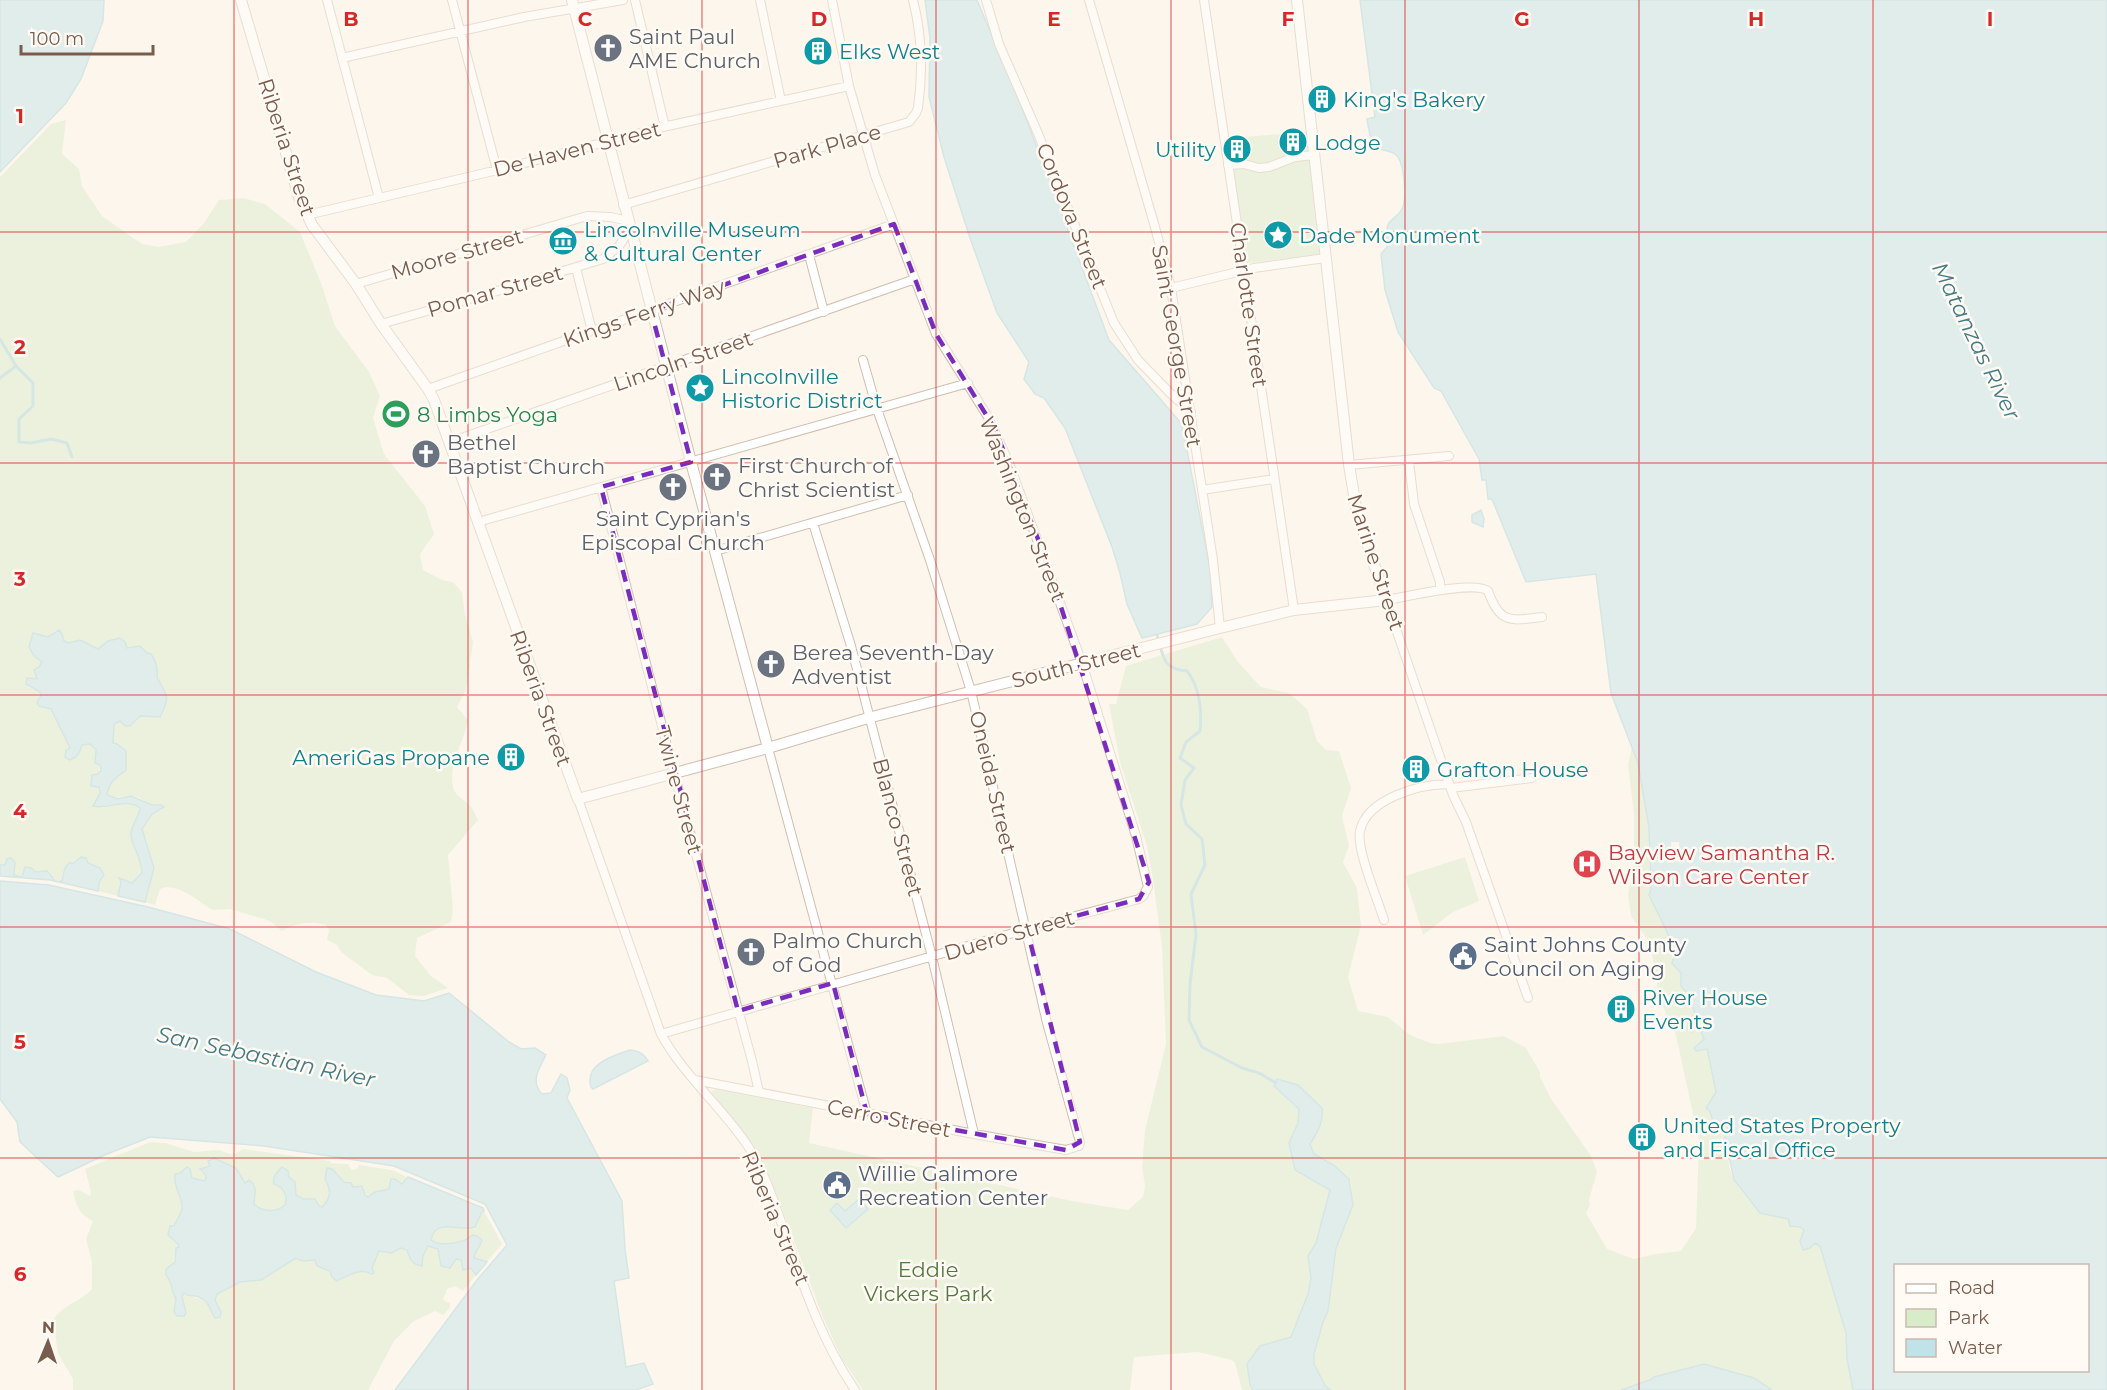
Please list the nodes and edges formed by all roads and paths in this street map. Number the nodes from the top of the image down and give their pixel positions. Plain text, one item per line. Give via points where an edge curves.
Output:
1 (241, 0) edge
2 (327, 0) edge
3 (452, 0) edge
4 (623, 0) edge
5 (635, 0) edge
6 (760, 0) edge
7 (832, 0) edge
8 (913, 0) edge
9 (986, 0) edge
10 (1089, 0) edge
11 (1204, 0) edge
12 (1298, 0) edge
13 (573, 4) edge
14 (460, 31) junction
15 (342, 58) junction
16 (849, 86) junction
17 (781, 101) junction
18 (663, 127) junction
19 (863, 135) junction
20 (608, 141) junction
21 (1314, 155) junction
22 (1228, 165) junction
23 (497, 170) junction
24 (380, 198) junction
25 (624, 205) junction
26 (307, 215) junction
27 (894, 224) junction
28 (629, 225) junction
29 (809, 255) junction
30 (1325, 258) junction
31 (576, 268) junction
32 (1243, 272) junction
33 (915, 279) junction
34 (356, 284) junction
35 (1171, 288) junction
36 (651, 311) junction
37 (824, 312) junction
38 (381, 324) junction
39 (592, 331) junction
40 (863, 360) dead end
41 (666, 367) junction
42 (968, 383) junction
43 (428, 389) junction
44 (878, 409) junction
45 (1191, 412) junction
46 (450, 442) junction
47 (1449, 456) dead end
48 (1408, 461) junction
49 (691, 462) junction
50 (1349, 465) junction
51 (1274, 479) junction
52 (601, 487) junction
53 (1202, 490) junction
54 (908, 495) junction
55 (478, 522) junction
56 (813, 523) junction
57 (715, 551) junction
58 (1440, 590) junction
59 (1386, 600) junction
60 (1294, 610) junction
61 (1542, 617) dead end
62 (1220, 628) junction
63 (1082, 663) junction
64 (971, 692) junction
65 (868, 718) junction
66 (768, 748) junction
67 (674, 773) junction
68 (1532, 778) dead end
69 (1450, 786) junction
70 (578, 799) junction
71 (1147, 892) joint
72 (1384, 920) dead end
73 (1027, 929) junction
74 (932, 957) junction
75 (833, 984) junction
76 (1528, 998) dead end
77 (738, 1011) junction
78 (661, 1034) junction
79 (695, 1080) junction
80 (759, 1092) junction
81 (867, 1114) junction
82 (974, 1134) junction
83 (1080, 1142) joint
84 (855, 1390) edge

1 - 26 street, Riberia Street
2 - 15 street
3 - 14 street
4 - 13 street
5 - 18 street
6 - 17 street
7 - 16 street, Washington Street
8 - 19 street, Park Place via 921,51 916,113 909,122
9 - 45 street, Cordova Street via 999,44 1114,323 1138,360
10 - 35 street, Saint George Street
11 - 22 street, Charlotte Street
12 - 21 street, Marine Street
13 - 14 street
13 - 20 street
14 - 15 street
14 - 23 street
15 - 24 street
16 - 17 street, De Haven Street
16 - 19 street, Washington Street
17 - 18 street, De Haven Street
18 - 20 street, De Haven Street
19 - 25 street, Park Place
19 - 27 street, Washington Street
20 - 23 street, De Haven Street
20 - 25 street
21 - 22 street via 1269,167
21 - 30 street, Marine Street
22 - 32 street, Charlotte Street
23 - 24 street, De Haven Street
24 - 26 street, De Haven Street
25 - 28 street
26 - 34 street, Riberia Street
27 - 29 street, Kings Ferry Way
27 - 33 street, Washington Street
28 - 31 street, Pomar Street via 626,238 612,253
28 - 34 street, Moore Street via 611,217 587,216
28 - 36 street
29 - 36 street, Kings Ferry Way
29 - 37 street
30 - 32 street
30 - 50 street, Marine Street
31 - 38 street, Pomar Street
31 - 39 street
32 - 35 street
32 - 51 street, Charlotte Street
33 - 37 street, Lincoln Street
33 - 42 street, Washington Street via 936,334
34 - 38 street, Riberia Street
35 - 45 street, Saint George Street
36 - 39 street, Kings Ferry Way
36 - 41 street
37 - 41 street, Lincoln Street
38 - 43 street, Riberia Street
39 - 43 street, Kings Ferry Way
40 - 44 street, Oneida Street
41 - 46 street, Lincoln Street
41 - 49 street
42 - 44 street
42 - 63 street, Washington Street via 1009,463
43 - 46 street, Riberia Street
44 - 49 street
44 - 54 street, Oneida Street
45 - 53 street, Saint George Street
46 - 55 street, Riberia Street
47 - 48 street
48 - 50 street
48 - 58 street via 1414,504
49 - 52 street
49 - 57 street
50 - 59 street, Marine Street via 1357,513
51 - 53 street
51 - 60 street, Charlotte Street
52 - 55 street
52 - 67 street, Twine Street
53 - 62 street, Saint George Street
54 - 56 street
54 - 64 street, Oneida Street
55 - 70 street, Riberia Street
56 - 57 street
56 - 65 street, Blanco Street via 851,646
57 - 66 street
58 - 59 street, South Street
58 - 61 street, South Street via 1485,588 1500,614 1514,620
59 - 60 street, South Street
59 - 69 street, Marine Street
60 - 62 street, South Street
62 - 63 street, South Street
63 - 64 street, South Street
63 - 71 street, Washington Street via 1149,882
64 - 65 street, South Street
64 - 73 street, Oneida Street
65 - 66 street, South Street
65 - 74 street, Blanco Street
66 - 67 street, South Street
66 - 75 street
67 - 70 street, South Street
67 - 77 street, Twine Street
68 - 69 street
69 - 72 street via 1433,784 1392,797 1365,819 1360,832 1363,854
69 - 76 street, Marine Street
70 - 78 street, Riberia Street
71 - 73 street, Duero Street via 1139,899
73 - 74 street, Duero Street
73 - 83 street, Oneida Street via 1047,1023
74 - 75 street, Duero Street
74 - 82 street, Blanco Street
75 - 77 street, Duero Street
75 - 81 street
77 - 78 street, Duero Street
77 - 80 street, Twine Street
78 - 79 street, Riberia Street
79 - 80 street, Cerro Street
79 - 84 street, Riberia Street via 753,1155 830,1348
80 - 81 street, Cerro Street
81 - 82 street, Cerro Street
82 - 83 street, Cerro Street via 1066,1150

